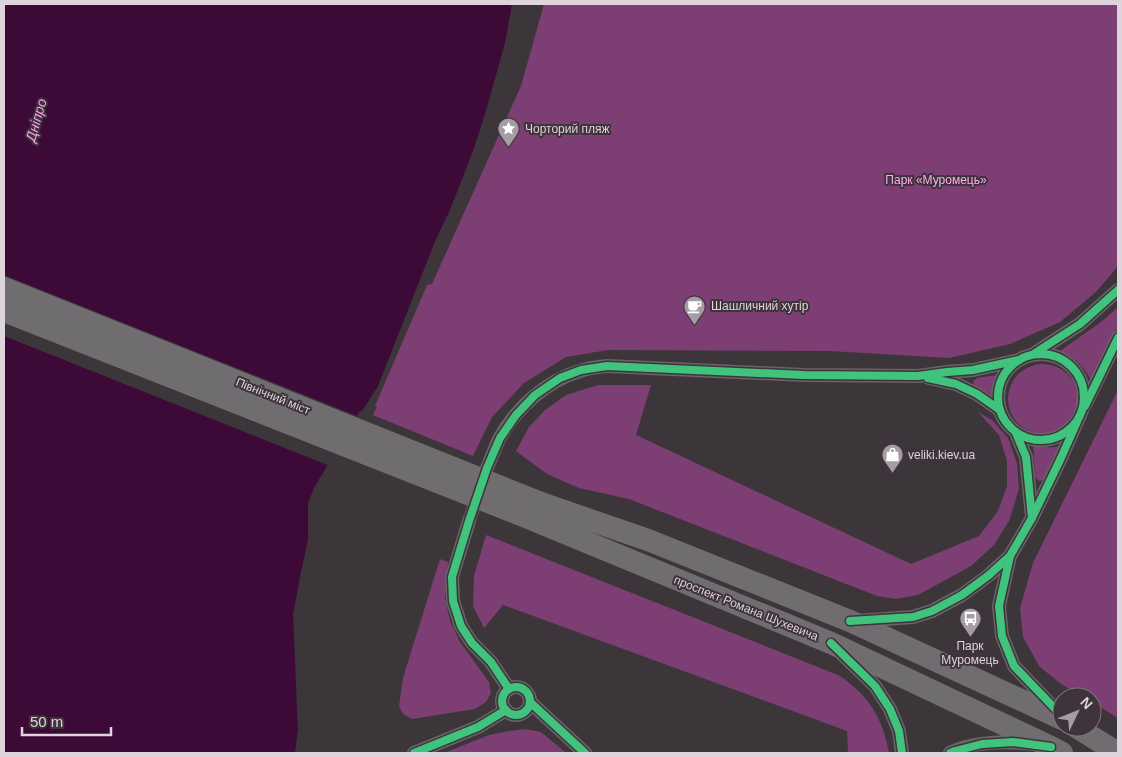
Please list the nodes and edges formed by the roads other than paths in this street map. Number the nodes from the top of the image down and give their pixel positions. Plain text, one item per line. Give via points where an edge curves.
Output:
1 (4, 288) edge
2 (1118, 290) edge
3 (4, 310) edge
4 (1118, 338) edge
5 (1035, 354) junction
6 (1019, 360) junction
7 (918, 376) junction
8 (1000, 410) junction
9 (1079, 416) junction
10 (1016, 433) junction
11 (487, 468) dead end
12 (538, 512) junction
13 (1032, 518) junction
14 (469, 522) tunnel mouth
15 (1010, 556) junction
16 (850, 621) junction
17 (831, 643) junction
18 (509, 689) junction
19 (530, 702) junction
20 (1052, 707) edge
21 (506, 710) junction
22 (1052, 713) edge
23 (1092, 737) edge
24 (1056, 750) edge
25 (414, 753) edge
26 (585, 753) edge
27 (902, 753) edge
28 (950, 753) edge
29 (1118, 753) edge

1 - 12 main road, Північний міст
2 - 5 street via 1080,324
3 - 12 main road, Північний міст
4 - 9 street
5 - 6 street
5 - 9 street via 1052,355 1075,371 1082,383 1084,396
6 - 7 street via 973,370
6 - 8 street via 1000,382
7 - 8 street via 956,384
7 - 11 street via 804,375 607,366 581,370 560,378 535,395 500,438
8 - 10 street
9 - 10 street via 1067,432 1055,438 1042,441
9 - 13 street
10 - 13 street via 1026,457
12 - 16 main road via 648,540
12 - 17 main road, проспект Романа Шухевича
13 - 15 street
14 - 18 street via 452,577 453,601 472,643 491,662
15 - 16 street via 962,595 932,611 913,617
15 - 20 street via 999,606 1002,636 1014,666
16 - 22 main road
17 - 24 main road, проспект Романа Шухевича
17 - 27 street via 876,686 899,731
18 - 19 street via 524,689
18 - 21 street via 503,699
19 - 21 street via 527,710 520,714
19 - 26 street
21 - 25 street via 478,727
23 - 29 main road
24 - 28 street via 1012,742 982,744

